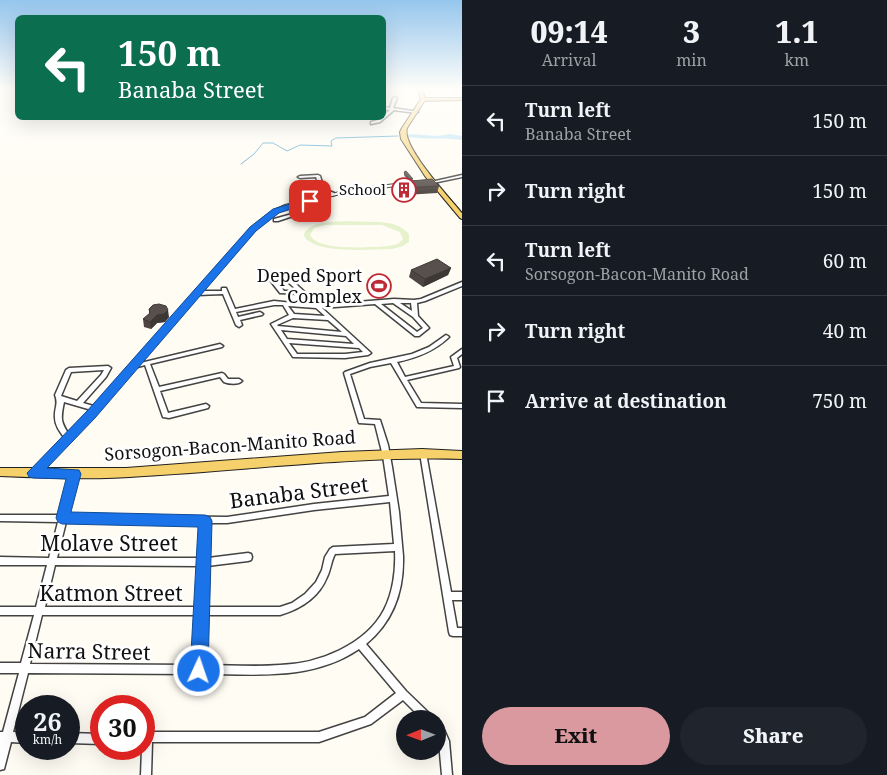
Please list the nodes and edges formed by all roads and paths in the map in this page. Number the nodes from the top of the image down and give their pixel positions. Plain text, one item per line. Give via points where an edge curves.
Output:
1 (407, 125) edge
2 (300, 176) dead end
3 (462, 176) edge
4 (433, 182) junction
5 (333, 194) junction
6 (296, 204) junction
7 (462, 217) edge
8 (276, 220) dead end
9 (462, 284) edge
10 (225, 291) joint
11 (197, 293) junction
12 (303, 293) junction
13 (394, 301) junction
14 (414, 302) junction
15 (377, 303) junction
16 (285, 305) junction
17 (318, 307) junction
18 (234, 311) junction
19 (260, 314) dead end
20 (292, 316) junction
21 (415, 316) junction
22 (330, 318) junction
23 (238, 322) joint
24 (276, 328) junction
25 (348, 334) junction
26 (446, 337) dead end
27 (286, 341) junction
28 (220, 346) dead end
29 (361, 346) junction
30 (462, 351) edge
31 (393, 361) junction
32 (147, 363) junction
33 (134, 366) junction
34 (403, 379) junction
35 (239, 381) dead end
36 (156, 390) junction
37 (61, 398) junction
38 (78, 404) junction
39 (206, 406) dead end
40 (462, 406) edge
41 (95, 410) junction
42 (68, 438) junction
43 (388, 453) junction
44 (423, 453) junction
45 (462, 455) edge
46 (0, 472) edge
47 (34, 473) junction
48 (74, 474) junction
49 (393, 499) junction
50 (0, 518) edge
51 (62, 518) junction
52 (205, 521) junction
53 (397, 547) junction
54 (248, 557) dead end
55 (0, 561) edge
56 (52, 561) junction
57 (204, 562) junction
58 (447, 596) junction
59 (462, 596) edge
60 (0, 611) edge
61 (38, 611) junction
62 (202, 612) junction
63 (462, 632) edge
64 (359, 643) junction
65 (0, 668) edge
66 (24, 670) junction
67 (199, 671) junction
68 (403, 694) junction
69 (420, 710) edge
70 (4, 737) edge
71 (155, 737) edge
72 (146, 760) edge
73 (446, 760) edge
74 (0, 765) edge
75 (146, 775) edge
76 (447, 775) edge

1 - 4 main road via 403,139
2 - 5 street via 318,176 322,190
3 - 4 street
4 - 5 street
4 - 7 main road
5 - 6 street
6 - 8 street via 306,211
6 - 11 street via 276,211 253,229
9 - 14 street
10 - 11 street
10 - 18 street
11 - 33 street
12 - 12 street via 282,274 269,275 282,292
12 - 17 street
13 - 14 street
13 - 15 street
13 - 21 street
14 - 21 street
15 - 17 street
15 - 21 street via 417,335 426,328
16 - 17 street
16 - 18 street via 274,302
16 - 20 street
17 - 22 street
18 - 23 street
19 - 23 street
20 - 22 street
20 - 24 street via 274,324
22 - 25 street
24 - 25 street
24 - 27 street
25 - 29 street
26 - 31 street via 423,354
27 - 29 street
27 - 29 street via 294,356 368,353
28 - 32 street
30 - 34 street via 454,357 457,367
31 - 34 street
31 - 43 street, Narra Street via 347,373 361,421 378,422
32 - 33 street
32 - 36 street
33 - 41 street
34 - 40 street via 419,404
35 - 36 street via 226,380 222,375
36 - 39 street via 166,416
37 - 38 street
37 - 38 street via 58,395 69,370 108,368
37 - 42 street via 58,426
38 - 41 street
41 - 42 street
42 - 47 street
43 - 44 main road, Sorsogon-Bacon-Manito Road
43 - 48 main road, Sorsogon-Bacon-Manito Road via 144,472
43 - 49 street, Narra Street
44 - 45 main road, Sorsogon-Bacon-Manito Road
44 - 58 street
46 - 47 main road, Sorsogon-Bacon-Manito Road
47 - 48 main road, Sorsogon-Bacon-Manito Road
48 - 51 street
49 - 52 street, Banaba Street
49 - 53 street, Narra Street
50 - 51 street, Banaba Street
51 - 52 street, Banaba Street
51 - 56 street
52 - 57 street
53 - 62 street, Katmon Street via 332,551 319,587 291,609
53 - 64 street, Narra Street via 400,567 393,597 384,619 371,635
54 - 57 street, Molave Street
55 - 56 street, Molave Street
56 - 57 street, Molave Street
56 - 61 street
57 - 62 street
58 - 59 street
58 - 63 street via 453,632
60 - 61 street, Katmon Street
61 - 62 street, Katmon Street
61 - 66 street
62 - 67 street
64 - 67 street, Narra Street via 322,662 300,668
64 - 68 street
65 - 66 street, Narra Street
66 - 67 street, Narra Street
66 - 70 street
68 - 69 street
68 - 71 street via 368,721 319,737
70 - 74 street
72 - 75 street
73 - 76 street

